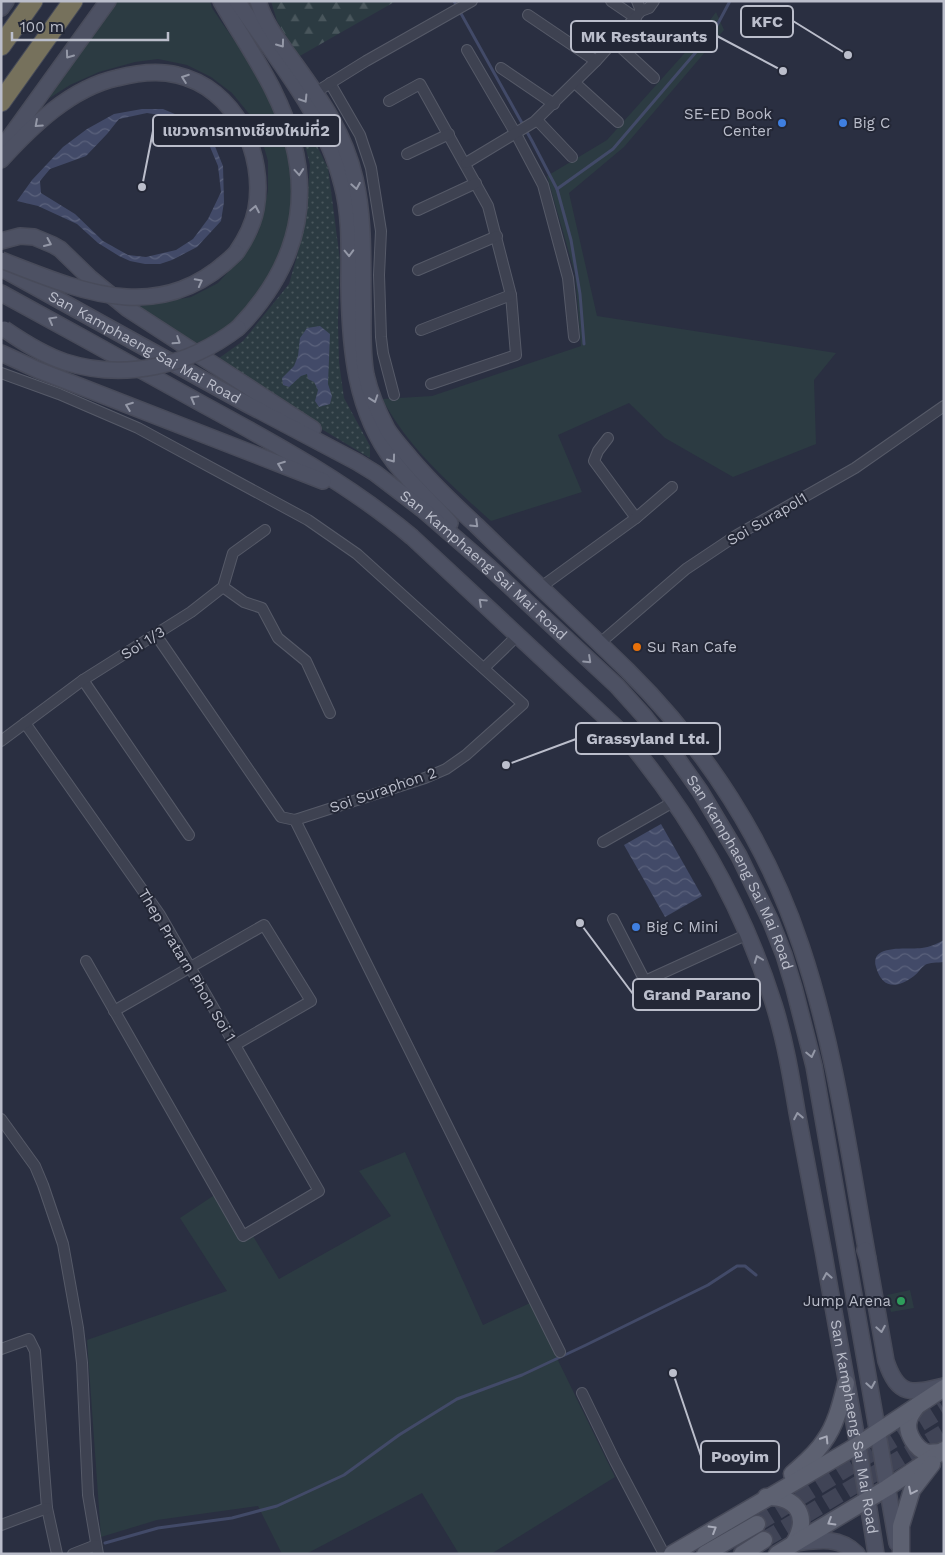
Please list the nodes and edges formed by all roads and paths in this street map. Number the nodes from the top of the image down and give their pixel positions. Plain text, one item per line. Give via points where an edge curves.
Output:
1 (33, 1) edge
2 (73, 1) edge
3 (108, 1) edge
4 (221, 1) edge
5 (237, 1) edge
6 (258, 1) edge
7 (611, 1) edge
8 (637, 1) edge
9 (654, 1) edge
10 (470, 3) edge
11 (638, 14) junction
12 (528, 15) dead end
13 (614, 41) junction
14 (1, 46) edge
15 (467, 50) dead end
16 (596, 61) junction
17 (501, 68) dead end
18 (654, 78) dead end
19 (330, 83) junction
20 (575, 83) junction
21 (316, 92) junction
22 (389, 101) dead end
23 (1, 102) edge
24 (554, 104) junction
25 (536, 121) junction
26 (618, 122) dead end
27 (518, 132) junction
28 (449, 134) junction
29 (1, 150) edge
30 (406, 154) dead end
31 (572, 157) dead end
32 (1, 160) edge
33 (466, 163) junction
34 (476, 183) junction
35 (418, 210) dead end
36 (497, 236) junction
37 (1, 241) edge
38 (1, 260) edge
39 (1, 268) edge
40 (418, 270) dead end
41 (1, 293) edge
42 (511, 295) junction
43 (1, 327) edge
44 (421, 330) dead end
45 (574, 337) dead end
46 (383, 351) junction
47 (1, 353) edge
48 (364, 355) junction
49 (1, 360) edge
50 (38, 370) junction
51 (1, 373) edge
52 (431, 384) dead end
53 (394, 395) dead end
54 (944, 406) edge
55 (608, 438) dead end
56 (357, 462) junction
57 (672, 487) dead end
58 (359, 495) junction
59 (636, 518) junction
60 (265, 530) dead end
61 (489, 567) junction
62 (223, 587) junction
63 (541, 588) junction
64 (156, 635) junction
65 (518, 635) junction
66 (604, 647) junction
67 (484, 668) junction
68 (83, 680) junction
69 (616, 686) junction
70 (330, 713) dead end
71 (25, 723) junction
72 (1, 741) edge
73 (676, 757) junction
74 (730, 798) junction
75 (675, 801) junction
76 (295, 820) junction
77 (189, 835) dead end
78 (603, 842) dead end
79 (613, 919) dead end
80 (748, 934) junction
81 (86, 961) dead end
82 (191, 967) junction
83 (808, 967) junction
84 (114, 1011) junction
85 (804, 1022) junction
86 (235, 1045) junction
87 (1, 1120) edge
88 (832, 1165) junction
89 (868, 1259) junction
90 (1, 1349) edge
91 (560, 1352) dead end
92 (846, 1383) junction
93 (944, 1387) edge
94 (582, 1393) dead end
95 (919, 1404) junction
96 (878, 1431) junction
97 (858, 1444) junction
98 (942, 1451) edge
99 (887, 1488) junction
100 (766, 1497) junction
101 (868, 1500) junction
102 (47, 1508) junction
103 (757, 1524) tunnel mouth
104 (1, 1525) edge
105 (764, 1540) tunnel mouth
106 (794, 1544) junction
107 (97, 1549) edge
108 (57, 1554) edge
109 (73, 1554) edge
110 (664, 1554) edge
111 (672, 1554) edge
112 (705, 1554) edge
113 (742, 1554) edge
114 (777, 1554) edge
115 (857, 1554) edge
116 (876, 1554) edge
117 (900, 1554) edge

1 - 14 highway
2 - 23 highway
3 -> 29 main road
4 -> 43 main road, bridge via 265,75 294,145 300,188 296,231 273,286 238,328 183,360 163,365 103,370 64,362
5 -> 61 main road via 314,116 342,184 349,247 352,347 360,392 372,426 405,476
6 -> 21 main road via 268,24
7 - 11 street
8 - 11 street
9 - 11 street
10 - 19 street
11 - 13 street
12 - 16 street
13 - 16 street
13 - 18 street
15 - 27 street
16 - 20 street
17 - 24 street
19 - 21 street
19 - 46 street via 360,135 375,188 381,231 379,275
20 - 24 street
20 - 26 street
21 -> 48 main road via 341,136 356,181 362,236
22 - 28 street via 420,84
24 - 25 street
25 - 27 street
25 - 31 street
27 - 33 street
27 - 45 street via 543,185 568,278
28 - 30 street
28 - 33 street
38 -> 32 main road, bridge via 88,291 146,298 171,294 212,275 236,254 256,210 257,194 254,156 233,112 203,85 169,73 116,78 95,85 53,111
33 - 34 street
34 - 35 street
34 - 36 street via 488,206
36 - 40 street
36 - 42 street
37 -> 56 main road via 20,236 34,237 60,249 128,309 311,427
39 - 56 main road, San Kamphaeng Sai Mai Road
58 -> 41 main road, San Kamphaeng Sai Mai Road via 236,422
42 - 44 street
42 - 52 street via 516,355
46 - 48 street
46 - 53 street
47 - 50 main road
48 -> 63 main road via 375,403 389,432 416,466
49 - 50 main road
58 -> 50 main road
51 - 67 street via 138,428 308,520 357,554
54 - 66 street, Soi Surapol1 via 855,468 686,568
55 - 59 street via 594,461
56 - 61 main road, San Kamphaeng Sai Mai Road via 422,509
57 - 59 street
65 -> 58 main road, San Kamphaeng Sai Mai Road via 412,537
59 - 63 street
60 - 62 street via 233,553
61 -> 69 main road, San Kamphaeng Sai Mai Road
62 - 64 street, Soi 1/3
62 - 70 street via 244,602 262,608 278,638 306,660
63 - 66 main road
64 - 68 street, Soi 1/3
64 - 76 street, Soi Suraphon 2 via 281,817
65 - 67 street
65 - 75 main road, San Kamphaeng Sai Mai Road via 620,731
66 - 69 main road
66 - 74 main road via 648,691 692,743
67 - 76 street, Soi Suraphon 2 via 523,704 466,755 425,778
68 - 71 street, Soi 1/3
68 - 77 street
69 - 73 main road, San Kamphaeng Sai Mai Road
71 - 72 street, Soi 1/3
71 - 82 street, Thep Pratarn Phon Soi 1 via 160,915
73 - 74 main road
73 - 85 main road, San Kamphaeng Sai Mai Road via 722,826 754,886 784,955
74 - 83 main road via 770,871
75 - 78 street
75 - 80 main road, San Kamphaeng Sai Mai Road via 713,863
76 - 91 street
79 - 80 street via 645,981
92 -> 80 main road, San Kamphaeng Sai Mai Road via 786,1050
81 - 84 street
82 - 84 street
82 - 86 street, Thep Pratarn Phon Soi 1
82 - 86 street via 264,925 311,1001
83 - 85 main road
83 - 89 main road via 825,1028
84 - 86 street, Thep Pratarn Phon Soi 1 via 242,1236 319,1191
85 -> 88 main road, San Kamphaeng Sai Mai Road
87 - 107 street via 35,1166 63,1244 82,1363 88,1495
88 - 89 main road
88 -> 96 main road, San Kamphaeng Sai Mai Road
89 -> 93 main road via 890,1373 908,1391
90 - 102 street via 29,1339 35,1352
92 - 97 main road, San Kamphaeng Sai Mai Road
100 -> 92 main road via 811,1458 825,1441
93 - 95 main road
94 - 110 street
95 - 96 main road
95 - 98 main road via 909,1419 911,1437 922,1450 929,1453
96 - 97 main road
96 - 99 main road, San Kamphaeng Sai Mai Road
97 - 100 main road
97 - 101 main road, San Kamphaeng Sai Mai Road
98 - 99 main road
98 -> 117 main road via 912,1490 901,1526
99 - 101 main road
99 - 117 main road, San Kamphaeng Sai Mai Road
100 - 106 main road via 783,1498 796,1507 802,1520
111 -> 100 main road
101 -> 106 main road
101 - 116 main road, San Kamphaeng Sai Mai Road
102 - 104 street
102 - 108 street
103 - 112 main road
105 - 113 main road
106 - 114 main road
106 - 115 main road via 835,1541 845,1544
107 - 109 street

